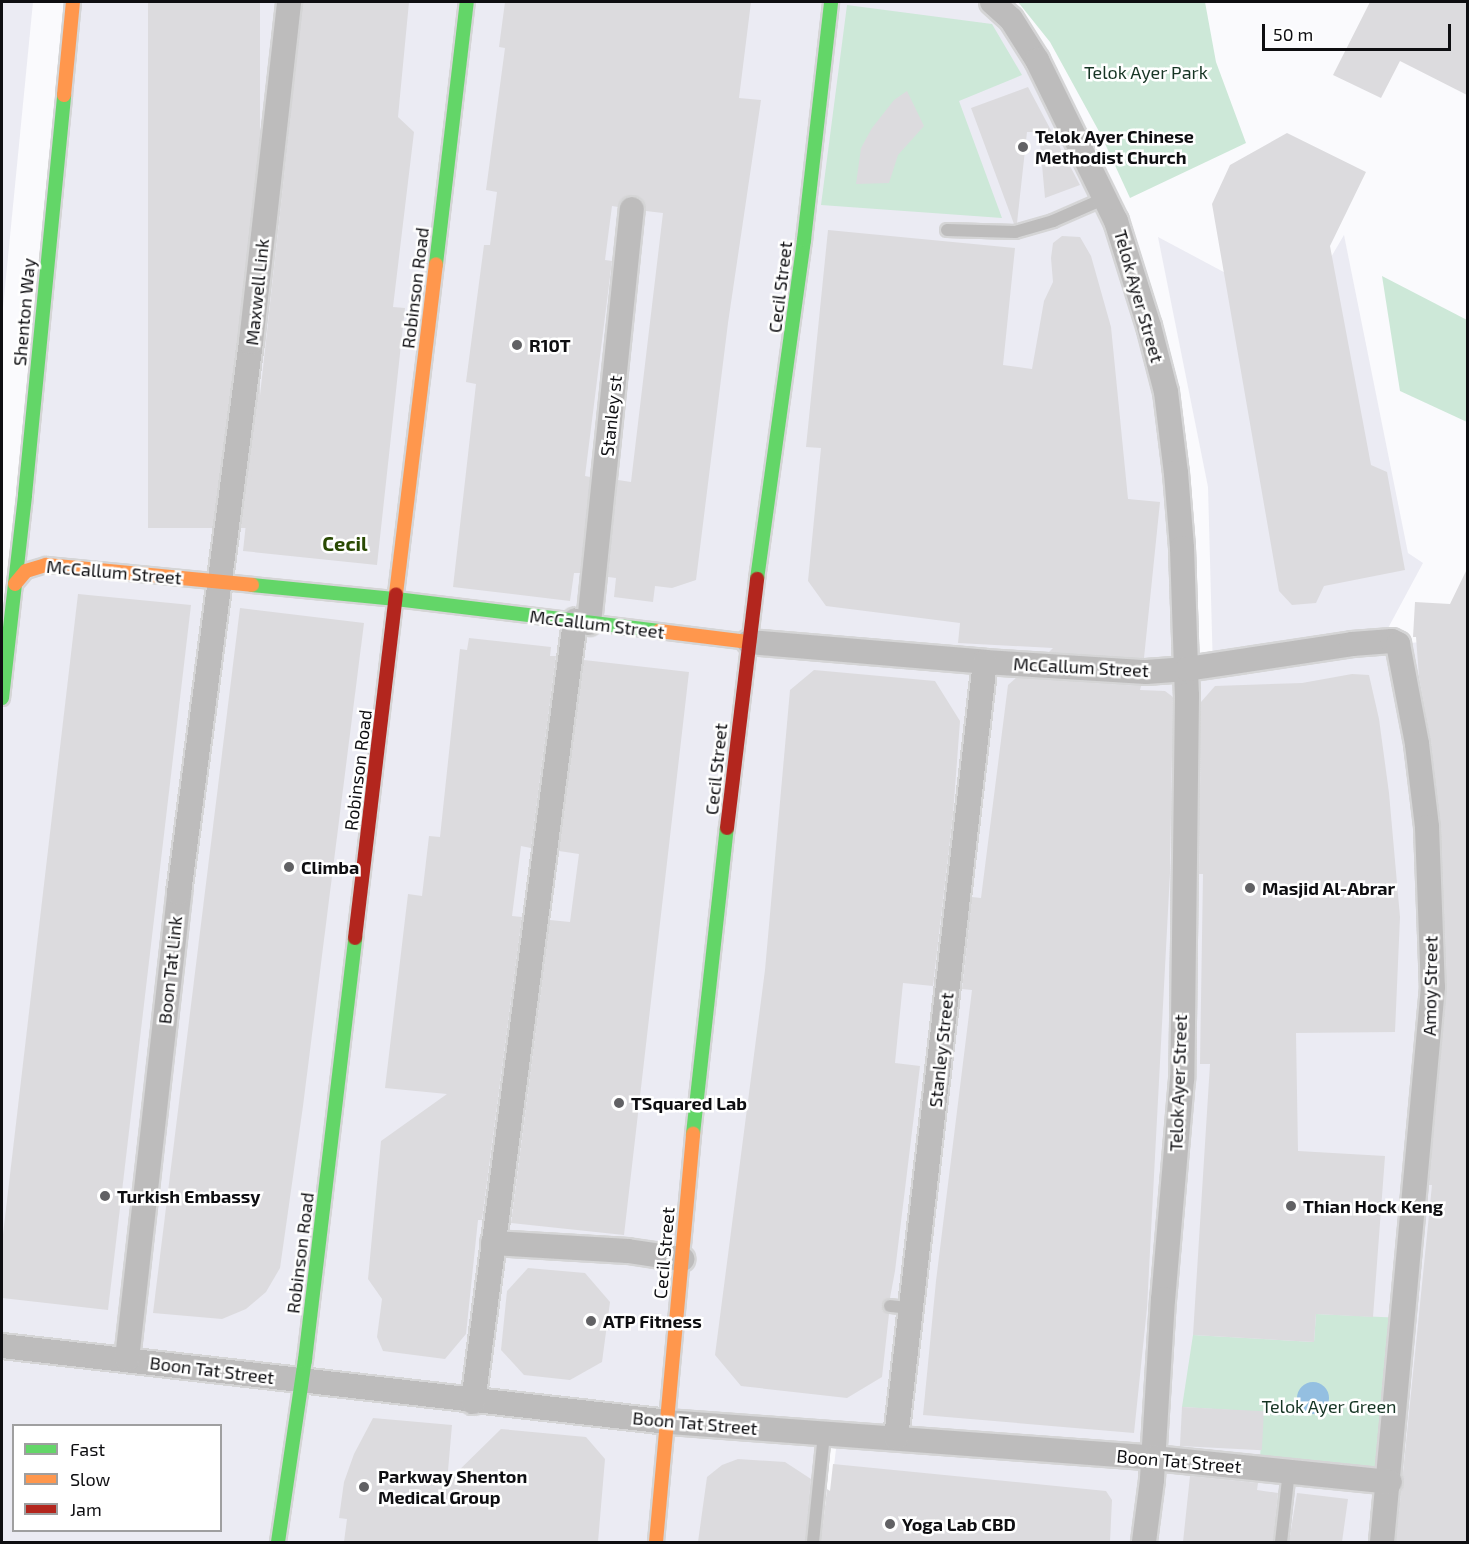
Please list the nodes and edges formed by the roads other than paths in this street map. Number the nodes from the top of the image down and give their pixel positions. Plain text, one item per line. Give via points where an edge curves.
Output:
1 (73, 2) edge
2 (289, 2) edge
3 (467, 2) edge
4 (832, 2) edge
5 (991, 2) edge
6 (1106, 198) junction
7 (633, 209) dead end
8 (947, 230) dead end
9 (22, 517) junction
10 (7, 533) dead end
11 (221, 581) junction
12 (15, 584) junction
13 (396, 599) junction
14 (582, 622) junction
15 (748, 642) junction
16 (985, 662) junction
17 (1197, 667) junction
18 (2, 698) edge
19 (493, 1243) junction
20 (682, 1259) junction
21 (2, 1346) edge
22 (127, 1359) junction
23 (302, 1381) junction
24 (473, 1402) junction
25 (668, 1422) junction
26 (824, 1433) junction
27 (896, 1438) junction
28 (1154, 1458) junction
29 (1289, 1472) junction
30 (1390, 1482) junction
31 (278, 1542) edge
32 (656, 1542) edge
33 (813, 1542) edge
34 (1143, 1542) edge
35 (1281, 1542) edge
36 (1382, 1542) edge

1 - 9 main road, Shenton Way
2 - 11 street, Maxwell Link
3 - 13 main road, Robinson Road
4 - 15 main road, Cecil Street via 803,252
5 - 6 street, Telok Ayer Street via 1011,19 1037,60
6 - 8 lane via 1015,232
6 - 17 street, Telok Ayer Street via 1135,279 1166,393 1182,548 1185,623
7 - 14 street, Stanley st
9 - 10 main road
9 - 12 main road, Shenton Way
11 - 12 main road, McCallum Street via 46,565 26,571
11 - 13 main road, McCallum Street
11 - 22 street, Boon Tat Link via 179,893
12 - 18 main road, Shenton Way
13 - 14 main road, McCallum Street
13 - 23 main road, Robinson Road
14 - 15 main road, McCallum Street
14 - 19 street, Stanley st
15 - 16 street, McCallum Street
15 - 20 main road, Cecil Street
16 - 17 street, McCallum Street via 1146,672
16 - 27 street, Stanley Street via 936,1101 900,1307
17 - 28 street, Telok Ayer Street via 1182,1079
17 - 30 street, Amoy Street via 1392,640 1401,651 1418,744 1427,827 1433,987
19 - 20 street via 628,1251
19 - 24 street, Stanley st
20 - 25 main road, Cecil Street
21 - 22 street, Boon Tat Street
22 - 23 street, Boon Tat Street
23 - 24 street, Boon Tat Street
23 - 31 main road, Robinson Road
24 - 25 street, Boon Tat Street
25 - 26 street, Boon Tat Street
25 - 32 main road, Cecil Street
26 - 27 street, Boon Tat Street
26 - 33 lane
27 - 28 street, Boon Tat Street
28 - 29 street, Boon Tat Street
28 - 34 street, Telok Ayer Street
29 - 30 street, Boon Tat Street
29 - 35 lane
30 - 36 street, Amoy Street

